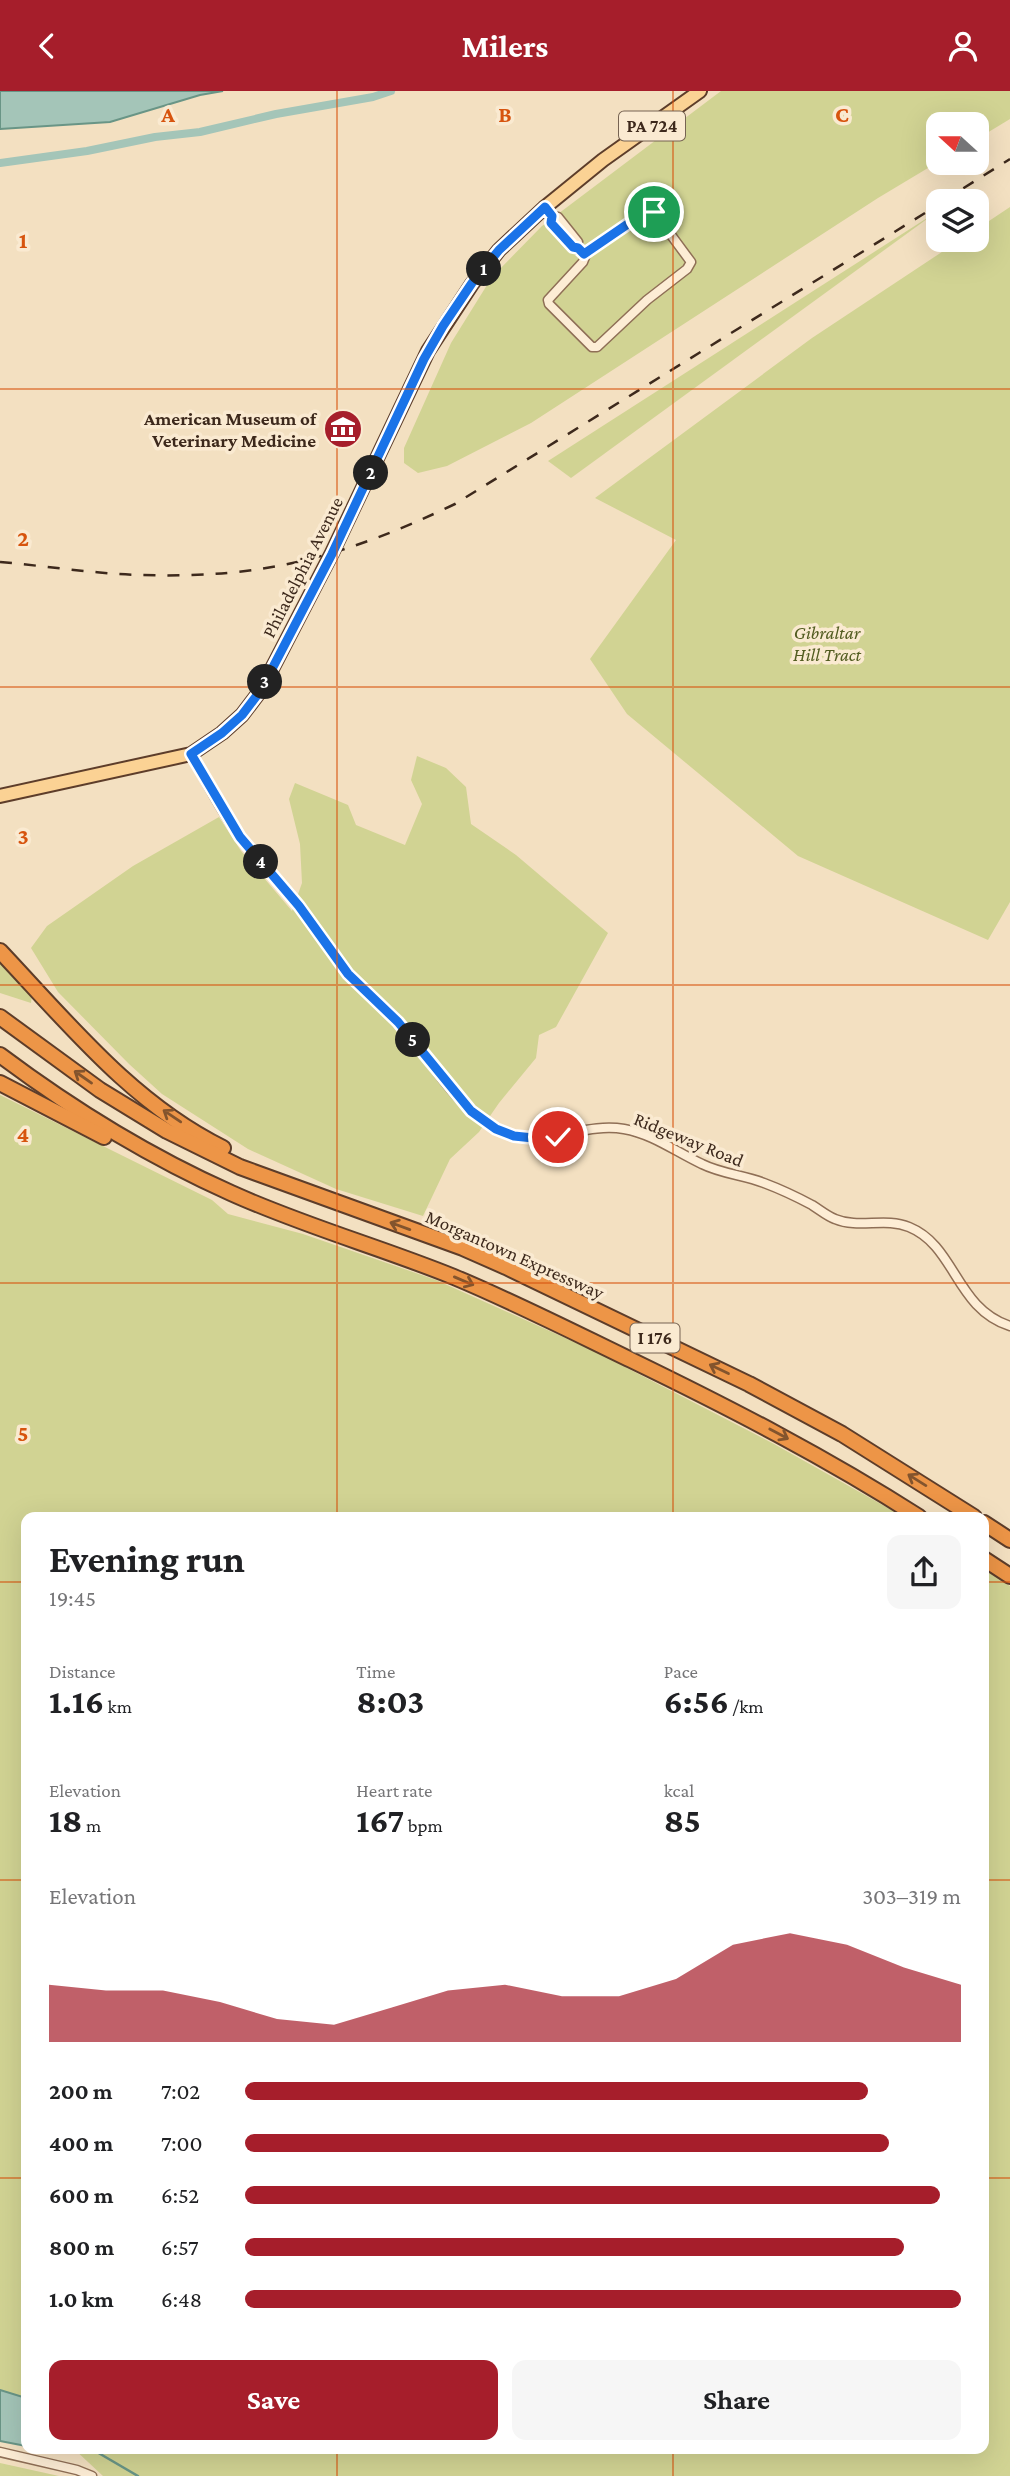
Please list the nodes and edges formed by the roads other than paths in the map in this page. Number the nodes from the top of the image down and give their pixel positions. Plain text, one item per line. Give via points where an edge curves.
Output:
1 (700, 91) edge
2 (548, 212) junction
3 (581, 251) junction
4 (191, 754) junction
5 (0, 796) edge
6 (0, 951) edge
7 (0, 1017) edge
8 (0, 1055) edge
9 (0, 1083) edge
10 (318, 1195) junction
11 (308, 1224) junction
12 (1010, 1326) edge
13 (911, 1512) edge
14 (966, 1512) edge
15 (989, 1526) edge
16 (1010, 1540) edge
17 (989, 1562) edge
18 (1010, 1576) edge
19 (0, 2452) edge
20 (92, 2476) edge

1 - 2 main road, Philadelphia Avenue / PA 724 via 603,160
2 - 3 street via 551,223
2 - 4 main road, Philadelphia Avenue / PA 724 via 499,250 443,326 261,690 242,715
3 - 3 street via 583,261 548,300 592,347 691,262 650,210
4 - 5 main road, Philadelphia Avenue / PA 724
4 - 12 street, Ridgeway Road via 240,837 299,906 348,974 398,1022 484,1122 529,1139 600,1128 628,1130 714,1169 764,1183 836,1219 908,1227 934,1243 975,1303
10 -> 6 highway via 213,1143 156,1105 113,1069
10 -> 7 highway, Morgantown Expressway / I 176 via 240,1167 167,1131 100,1090
8 - 11 highway, I 176 via 84,1115 156,1156
9 - 11 highway via 204,1187
14 -> 10 highway, Morgantown Expressway / I 176 via 842,1434 749,1384 506,1267
11 -> 13 highway, I 176 via 452,1276 544,1318 747,1417
15 - 16 highway
17 - 18 highway
19 - 20 street

